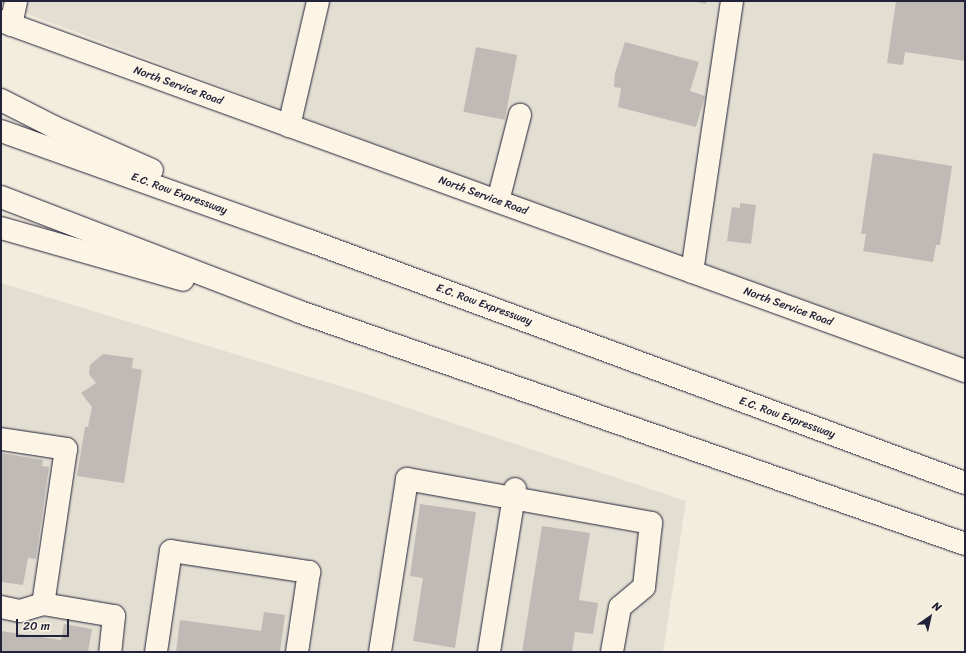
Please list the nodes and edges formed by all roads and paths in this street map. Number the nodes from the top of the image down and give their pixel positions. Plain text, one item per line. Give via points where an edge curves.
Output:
1 (16, 1) edge
2 (318, 1) edge
3 (732, 1) edge
4 (6, 23) edge
5 (1, 100) edge
6 (520, 115) dead end
7 (289, 126) junction
8 (1, 131) edge
9 (1, 197) edge
10 (498, 201) junction
11 (1, 228) edge
12 (310, 241) junction
13 (692, 272) junction
14 (300, 312) junction
15 (965, 371) edge
16 (1, 439) edge
17 (965, 483) edge
18 (514, 493) junction
19 (965, 544) edge
20 (44, 604) junction
21 (1, 608) edge
22 (110, 652) edge
23 (156, 652) edge
24 (297, 652) edge
25 (380, 652) edge
26 (489, 652) edge
27 (612, 652) edge

1 - 4 main road
2 - 7 main road
3 - 13 main road
4 - 7 main road, North Service Road
5 - 12 main road via 54,127
6 - 10 main road
7 - 10 main road, North Service Road
8 - 12 main road, E.C. Row Expressway
9 - 14 main road
10 - 13 main road, North Service Road
11 - 14 main road
12 - 17 main road, E.C. Row Expressway
13 - 15 main road, North Service Road
14 - 19 main road
16 - 20 main road via 66,450
18 - 25 main road via 407,478
18 - 26 main road
18 - 27 main road via 651,523 644,587 620,607
20 - 21 main road via 20,611
20 - 22 main road via 114,616
23 - 24 main road via 171,551 309,572

